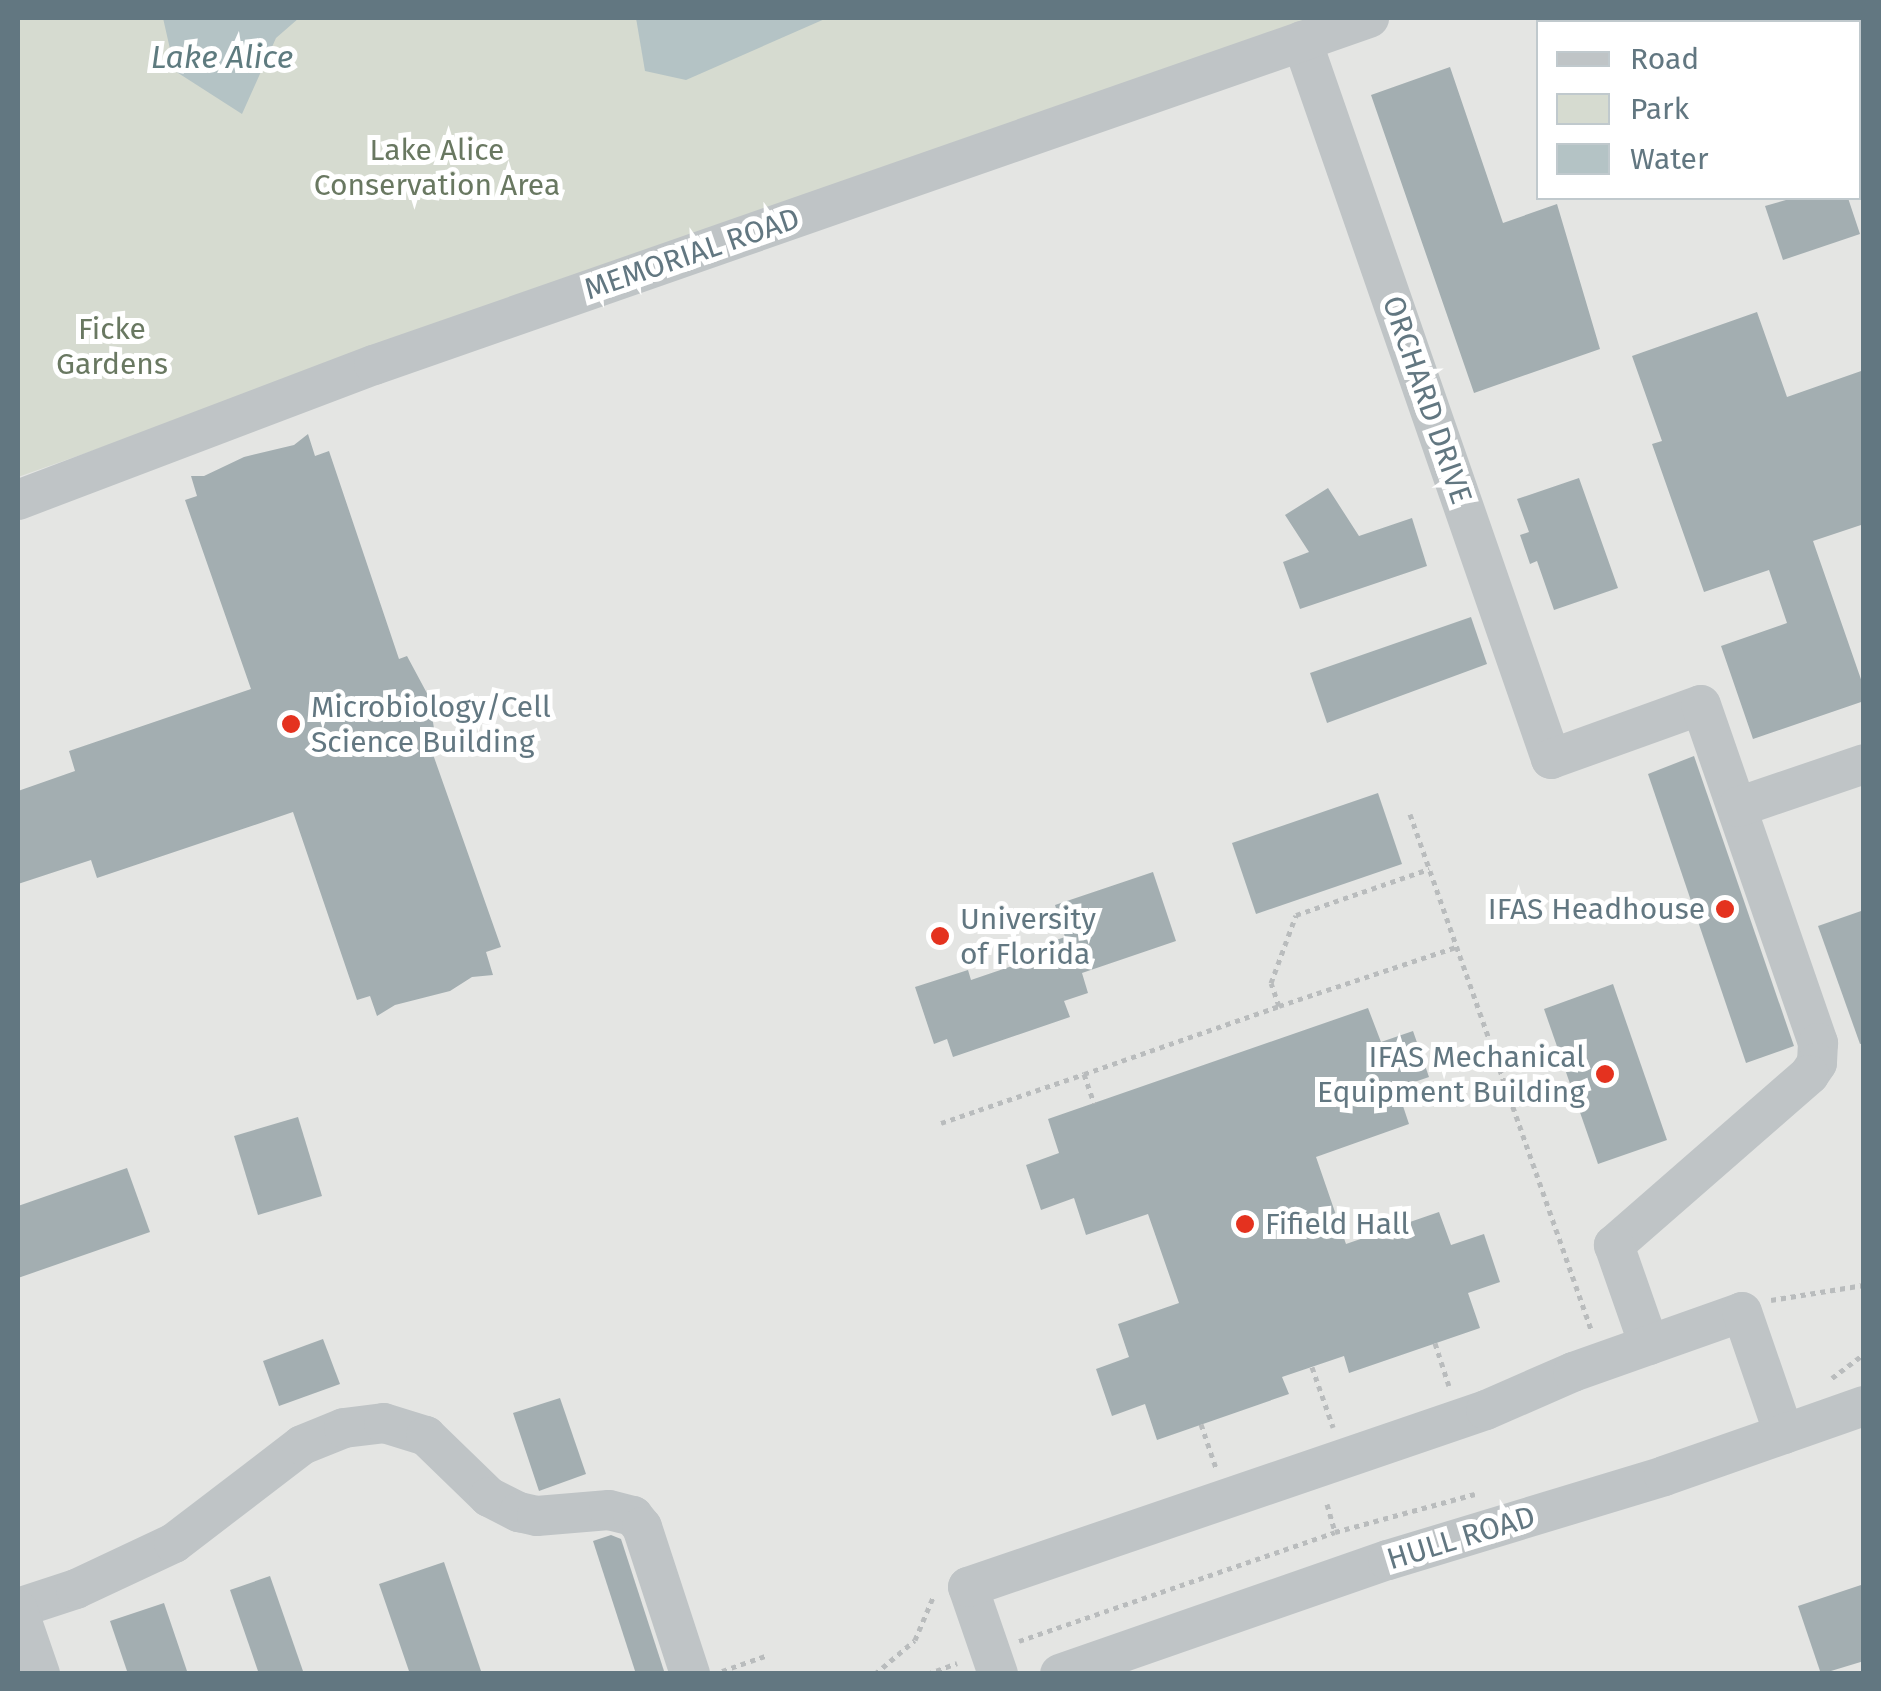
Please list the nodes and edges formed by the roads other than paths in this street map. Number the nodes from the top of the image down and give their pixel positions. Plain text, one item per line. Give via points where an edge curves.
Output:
1 (1370, 18) edge
2 (1302, 41) junction
3 (18, 500) edge
4 (1864, 764) edge
5 (1738, 808) junction
6 (1649, 1345) junction
7 (1864, 1406) edge
8 (1784, 1434) junction
9 (18, 1609) edge
10 (981, 1667) edge
11 (40, 1674) edge
12 (690, 1674) edge
13 (1060, 1674) edge

1 - 2 street, MEMORIAL ROAD
2 - 3 street, MEMORIAL ROAD via 374,365
2 - 5 street, ORCHARD DRIVE via 1551,759 1701,705
4 - 5 street
5 - 6 street via 1819,1057 1809,1075 1614,1245
6 - 8 street via 1742,1312
6 - 10 street via 1486,1410 968,1587
7 - 8 street, HULL ROAD
8 - 13 street, HULL ROAD via 1388,1560
9 - 11 street
9 - 12 street via 174,1543 302,1445 344,1428 384,1423 434,1441 490,1497 519,1512 609,1510 633,1516

